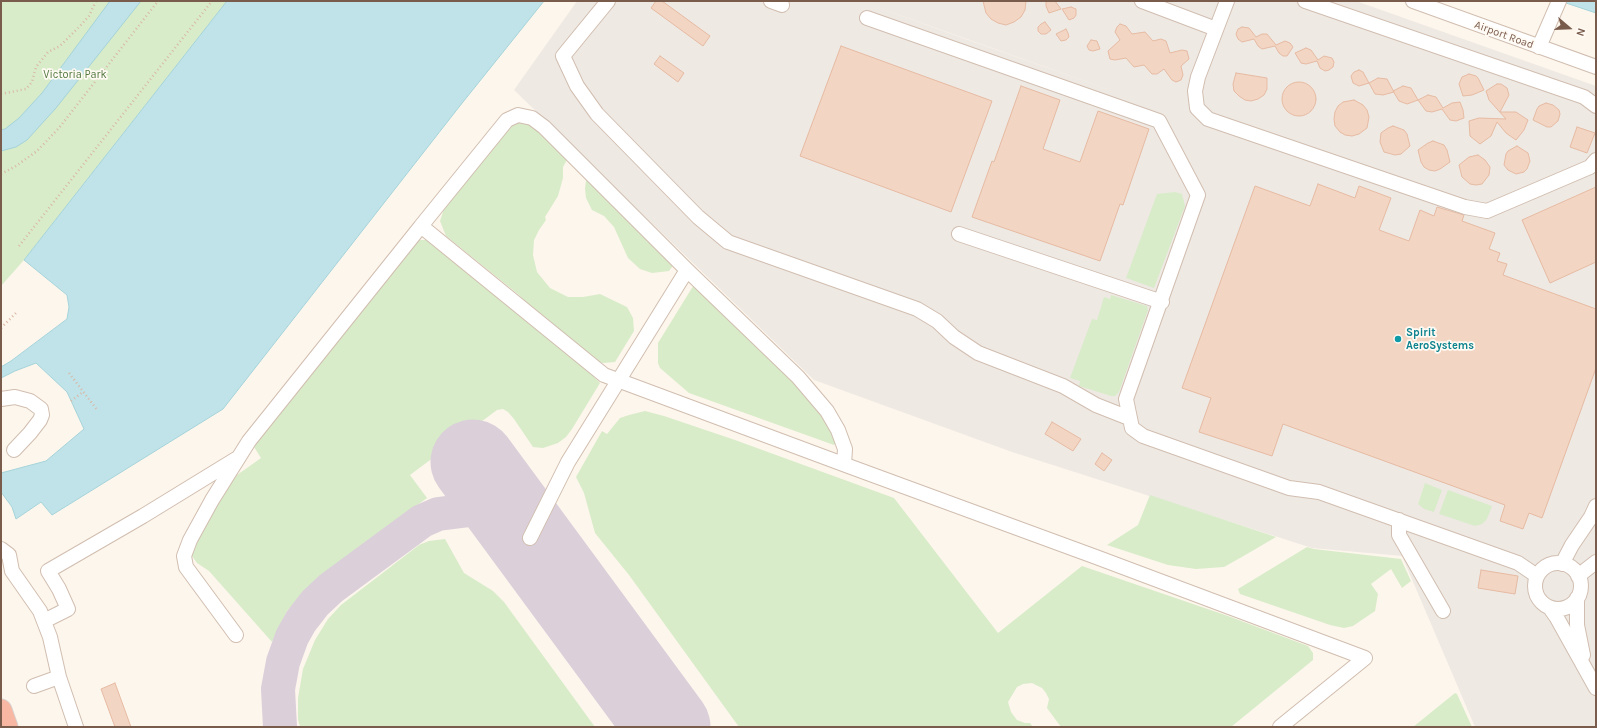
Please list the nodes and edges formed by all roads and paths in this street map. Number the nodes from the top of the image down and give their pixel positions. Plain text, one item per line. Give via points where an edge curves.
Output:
1 (96, 1) edge
2 (158, 1) edge
3 (212, 1) edge
4 (608, 1) edge
5 (1142, 1) edge
6 (1227, 1) edge
7 (1305, 1) edge
8 (1413, 1) edge
9 (1559, 1) edge
10 (867, 18) dead end
11 (1216, 29) junction
12 (1539, 47) junction
13 (1596, 67) edge
14 (1, 94) edge
15 (1596, 106) edge
16 (1596, 160) edge
17 (1, 174) edge
18 (421, 226) junction
19 (959, 234) dead end
20 (19, 246) dead end
21 (686, 270) junction
22 (1162, 302) junction
23 (17, 312) dead end
24 (1, 328) edge
25 (69, 373) dead end
26 (619, 380) junction
27 (83, 392) junction
28 (1, 400) edge
29 (71, 401) dead end
30 (98, 411) dead end
31 (1129, 418) junction
32 (14, 450) dead end
33 (237, 458) junction
34 (844, 464) junction
35 (1596, 506) edge
36 (1399, 520) junction
37 (530, 538) dead end
38 (1, 549) edge
39 (1596, 562) edge
40 (1562, 564) junction
41 (1537, 576) junction
42 (1578, 576) junction
43 (1577, 598) junction
44 (1550, 608) junction
45 (1443, 611) dead end
46 (44, 621) junction
47 (236, 635) dead end
48 (1586, 668) junction
49 (59, 677) junction
50 (34, 686) dead end
51 (1596, 688) edge
52 (1, 710) edge
53 (7, 727) edge
54 (76, 727) edge
55 (1280, 727) edge

1 - 14 path via 89,16 80,26 60,46 48,52 36,67 32,82 26,89
2 - 17 path via 59,128 37,151
3 - 20 path
4 - 31 street via 563,56 577,86 597,114 698,217 728,242 917,309 937,320 954,337 978,353 1063,386 1096,405
5 - 11 street
6 - 11 street
7 - 15 street via 1584,97
8 - 12 street, Airport Road
9 - 12 street
10 - 22 street via 1159,121 1198,195
11 - 16 street via 1198,77 1195,91 1197,108 1208,118 1353,169 1465,207 1487,211 1590,167
12 - 13 street, Airport Road
18 - 21 street via 507,120 518,115 532,118 544,127
18 - 26 street via 604,375
18 - 33 street
19 - 22 street
21 - 26 street
21 - 34 street via 798,378 827,411 846,449
22 - 31 street via 1126,399
23 - 24 path
25 - 27 path
26 - 34 street
26 - 37 street via 568,462
27 - 29 path
27 - 30 path
28 - 32 street via 15,397 30,401 41,409 40,420
31 - 36 street via 1132,428 1143,436 1289,488 1319,492
33 - 46 street via 48,571 68,609
33 - 47 street via 190,540 184,556 186,567
34 - 55 street via 1365,658
35 - 40 street via 1592,517
36 - 41 street via 1518,563
36 - 45 street via 1399,535
38 - 46 street via 9,555 12,571 40,611
39 - 42 street
40 - 41 street via 1548,566
40 - 42 street
41 - 44 street via 1535,590 1538,598
42 - 43 street via 1580,591
43 - 44 street via 1565,608
43 - 48 street via 1577,626
44 - 48 street
46 - 49 street
48 - 51 street
49 - 50 street
49 - 54 street
52 - 53 highway

